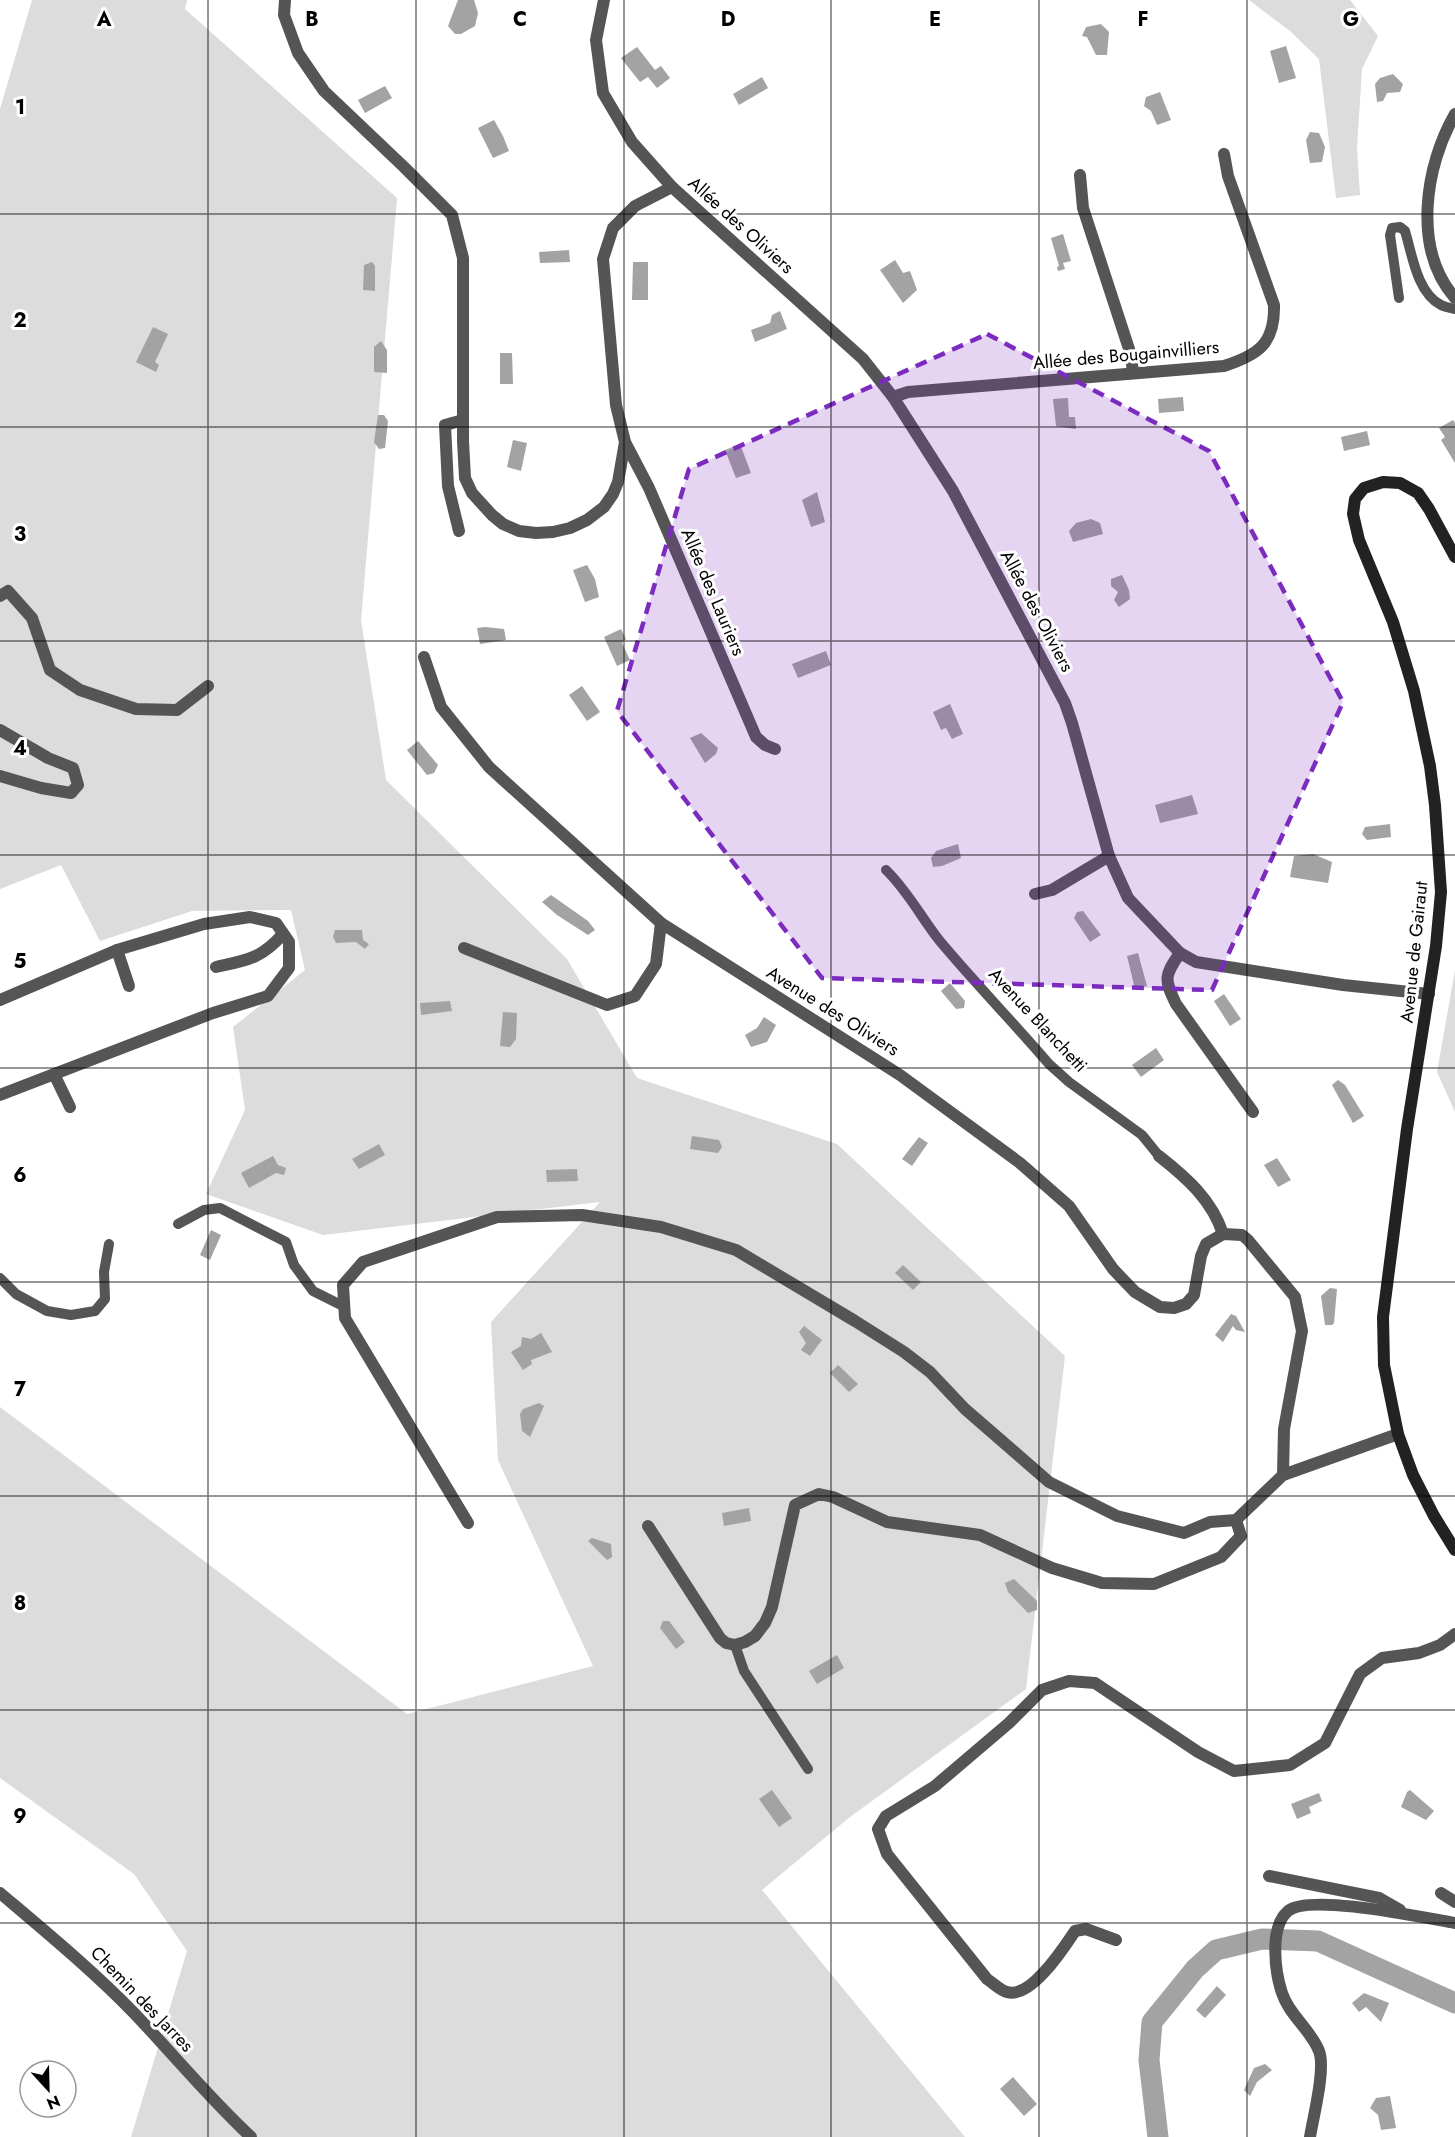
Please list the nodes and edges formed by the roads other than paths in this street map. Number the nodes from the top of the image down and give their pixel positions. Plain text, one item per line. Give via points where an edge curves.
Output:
1 (285, 0) edge
2 (604, 0) edge
3 (1455, 114) edge
4 (1224, 153) dead end
5 (1080, 175) dead end
6 (672, 187) junction
7 (1399, 298) dead end
8 (1455, 298) edge
9 (1455, 309) edge
10 (1133, 373) junction
11 (893, 397) junction
12 (463, 420) junction
13 (625, 442) junction
14 (459, 531) dead end
15 (1455, 557) edge
16 (0, 596) edge
17 (424, 657) dead end
18 (208, 686) dead end
19 (0, 729) edge
20 (775, 749) dead end
21 (0, 776) edge
22 (1109, 856) junction
23 (886, 870) dead end
24 (1035, 894) dead end
25 (661, 923) junction
26 (283, 934) junction
27 (464, 948) dead end
28 (117, 950) junction
29 (1179, 953) junction
30 (216, 967) dead end
31 (129, 986) dead end
32 (1429, 994) junction
33 (0, 1000) edge
34 (54, 1074) junction
35 (0, 1095) edge
36 (70, 1107) dead end
37 (1253, 1112) dead end
38 (1160, 1156) joint
39 (178, 1224) dead end
40 (1223, 1234) junction
41 (109, 1245) dead end
42 (0, 1278) edge
43 (343, 1306) junction
44 (1398, 1434) junction
45 (1283, 1475) junction
46 (1236, 1520) junction
47 (468, 1523) dead end
48 (648, 1526) dead end
49 (1455, 1550) edge
50 (1455, 1634) edge
51 (735, 1645) junction
52 (808, 1769) dead end
53 (1269, 1876) dead end
54 (0, 1893) edge
55 (1441, 1893) dead end
56 (1455, 1902) edge
57 (1409, 1915) junction
58 (1455, 1923) edge
59 (1116, 1940) dead end
60 (251, 2137) edge
61 (1310, 2137) edge

1 - 12 street, Allée des Oliviers via 284,15 298,53 324,92 452,215 463,258
2 - 6 street via 596,40 603,93 632,142
3 - 8 street via 1433,168 1428,242 1442,279
4 - 10 street, Allée des Bougainvilliers via 1228,177 1274,305 1270,333 1263,348 1224,366
5 - 10 street via 1083,208 1131,355
6 - 11 street, Allée des Oliviers via 863,359
6 - 13 street, Allée des Oliviers via 635,206 613,228 603,259 616,405
7 - 9 lane via 1390,235 1392,228 1400,226 1405,231 1419,279 1431,297
10 - 11 street, Allée des Bougainvilliers via 908,392
11 - 22 street, Allée des Oliviers via 953,491 1065,703
12 - 13 street, Allée des Oliviers via 465,478 472,493 503,524 519,531 570,528 604,507 618,482
12 - 14 street via 445,425 448,486
13 - 20 street, Allée des Lauriers via 649,488 756,736
15 - 32 street, Avenue de Gairaut via 1418,493 1400,483 1383,483 1364,488 1355,499 1353,514 1359,540 1393,622 1414,691 1430,766 1441,892
16 - 18 street via 8,591 32,618 50,670 80,690 136,709 177,710
17 - 25 street, Avenue des Oliviers via 441,707 489,767
19 - 21 street via 73,768 78,785 70,793
22 - 24 street via 1052,890
22 - 29 street, Allée des Oliviers via 1128,898
23 - 38 lane, Avenue Blanchetti via 940,941 1049,1064 1142,1135
25 - 27 street via 656,964 635,996 607,1005
25 - 40 street, Avenue des Oliviers via 900,1075 1020,1163 1069,1206 1113,1269 1149,1302 1174,1308 1186,1304 1194,1295 1206,1244
26 - 28 street via 276,923 250,917 204,924
26 - 30 street via 270,948 247,960
26 - 34 street via 289,942 289,968 268,996
28 - 31 street
28 - 33 street
29 - 32 street, Allée des Oliviers via 1196,962
29 - 37 street via 1168,969 1167,985 1176,1004
32 - 44 street, Avenue de Gairaut via 1383,1317 1384,1365
34 - 35 street
34 - 36 street
38 - 40 street, Avenue Blanchetti via 1210,1206
39 - 43 lane via 204,1210 220,1208 286,1242 294,1265 313,1291
40 - 45 street via 1242,1235 1295,1297 1302,1331 1284,1429
41 - 42 lane via 105,1299 95,1311 71,1315 47,1311 16,1294
43 - 46 street via 343,1285 363,1262 497,1217 582,1215 661,1227 736,1250 904,1352 1049,1482 1117,1516 1184,1533 1210,1522
43 - 47 street via 359,1344
44 - 45 street
44 - 49 street, Avenue de Gairaut via 1423,1495
45 - 46 street
46 - 51 street via 1241,1536 1221,1557 1154,1584 1102,1583 1052,1568 980,1535 887,1522 819,1494 795,1505 772,1607 755,1636
48 - 51 street via 720,1638
50 - 59 street via 1419,1653 1382,1658 1360,1674 1325,1743 1290,1765 1234,1771 1198,1752 1095,1683 1069,1681 1042,1690 935,1786 886,1816 878,1829 887,1854 987,1979 1007,1992 1031,1986 1075,1931 1086,1929
51 - 52 lane via 744,1671
53 - 57 street via 1379,1898
54 - 60 street, Chemin des Jarres via 85,1965
55 - 56 street
57 - 58 street
57 - 61 street via 1311,1904 1289,1910 1277,1927 1275,1964 1282,1996 1320,2052 1321,2070

